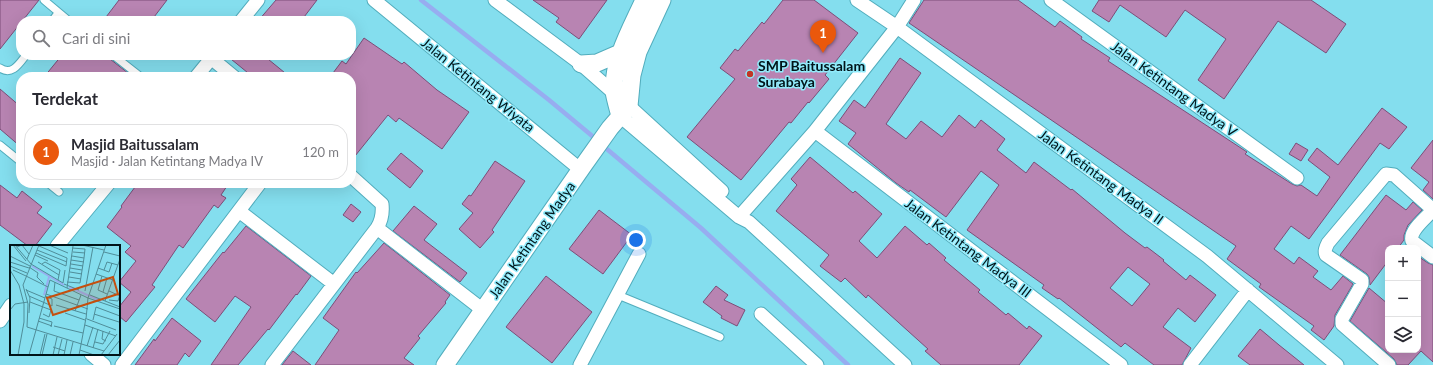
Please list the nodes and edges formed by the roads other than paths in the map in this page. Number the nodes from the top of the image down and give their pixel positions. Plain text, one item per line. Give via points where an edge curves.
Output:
1 (44, 0) edge
2 (258, 0) edge
3 (374, 0) edge
4 (495, 0) edge
5 (644, 0) edge
6 (662, 0) edge
7 (858, 0) edge
8 (914, 0) edge
9 (1051, 0) edge
10 (58, 13) junction
11 (56, 16) edge
12 (62, 16) edge
13 (245, 16) edge
14 (897, 27) junction
15 (620, 53) junction
16 (22, 60) edge
17 (119, 60) edge
18 (210, 60) edge
19 (216, 60) edge
20 (581, 64) junction
21 (0, 68) edge
22 (135, 72) edge
23 (200, 72) edge
24 (229, 72) edge
25 (621, 108) junction
26 (815, 131) junction
27 (0, 145) edge
28 (16, 158) edge
29 (582, 168) junction
30 (1297, 178) dead end
31 (356, 181) edge
32 (54, 188) edge
33 (104, 188) edge
34 (256, 188) edge
35 (59, 192) dead end
36 (239, 211) junction
37 (744, 217) junction
38 (377, 228) junction
39 (58, 245) edge
40 (639, 254) dead end
41 (1433, 257) edge
42 (334, 284) junction
43 (1248, 290) junction
44 (618, 295) junction
45 (10, 306) edge
46 (483, 310) junction
47 (761, 314) dead end
48 (0, 321) edge
49 (720, 337) dead end
50 (92, 355) edge
51 (104, 365) edge
52 (122, 365) edge
53 (272, 365) edge
54 (445, 365) edge
55 (580, 365) edge
56 (817, 365) edge
57 (905, 365) edge
58 (1121, 365) edge
59 (1190, 365) edge
60 (1337, 365) edge
61 (1389, 365) edge

1 - 10 lane
2 - 13 street
3 - 29 street, Jalan Ketintang Wiyata
4 - 20 street
5 - 15 street
6 - 25 street, Jalan Ketintang Madya via 638,52
7 - 14 street, Jalan Ketintang Madya II
8 - 14 street
9 - 30 street, Jalan Ketintang Madya V
10 - 11 lane
10 - 12 lane
14 - 26 street
14 - 43 street, Jalan Ketintang Madya II via 1207,256
15 - 20 street via 597,62
15 - 25 street via 616,67
16 - 21 lane via 15,69
17 - 22 lane
18 - 23 street
19 - 24 street
20 - 25 street
25 - 29 street, Jalan Ketintang Madya
25 - 37 street
26 - 37 street
26 - 58 street, Jalan Ketintang Madya III
27 - 28 lane
29 - 46 street, Jalan Ketintang Madya
31 - 38 street via 382,204 383,212
32 - 35 lane
33 - 39 street
34 - 36 street
36 - 42 street
36 - 52 street
37 - 57 street
38 - 42 street
38 - 46 street
40 - 44 street
41 - 61 street via 1412,241 1411,237 1432,212 1431,208 1394,175 1389,174 1386,174 1328,243 1326,255 1362,280 1342,319 1342,324
42 - 53 street
43 - 59 street
43 - 60 street, Jalan Ketintang Madya II
44 - 49 lane
44 - 55 street
45 - 48 street
46 - 54 street, Jalan Ketintang Madya
47 - 56 street
50 - 51 street

